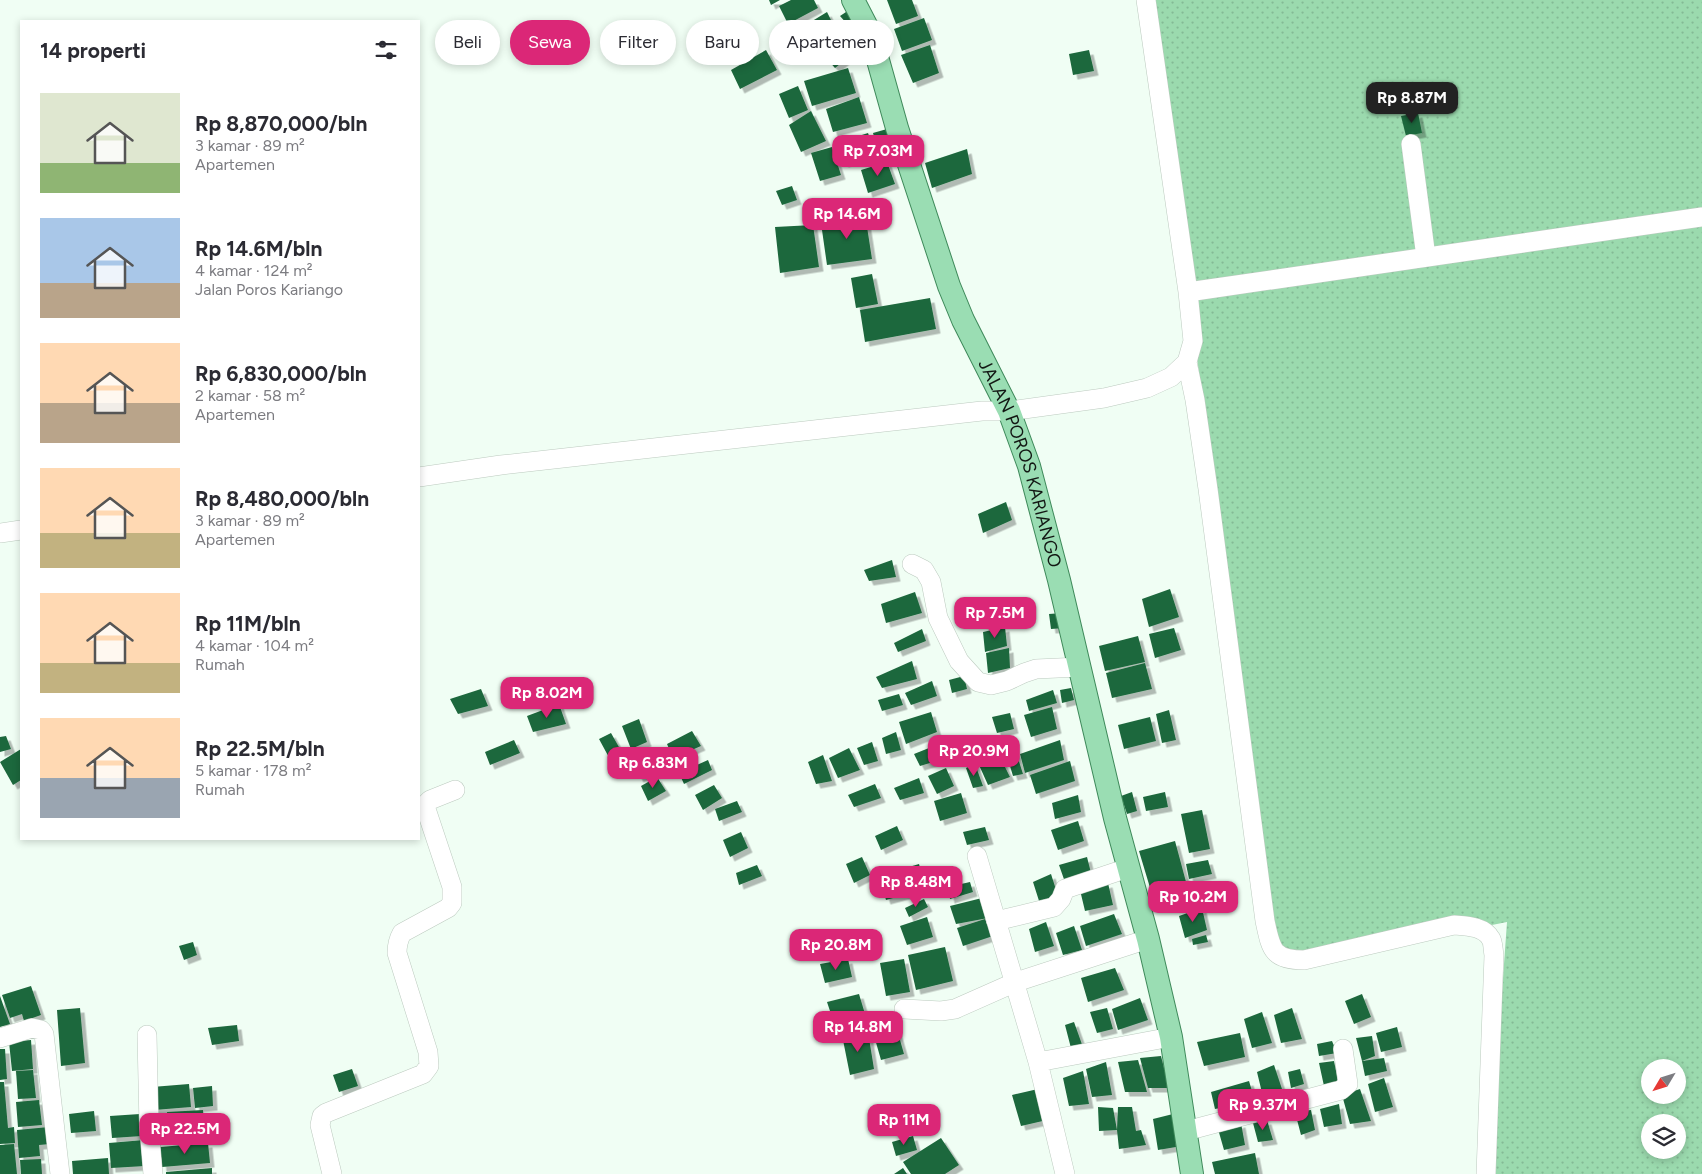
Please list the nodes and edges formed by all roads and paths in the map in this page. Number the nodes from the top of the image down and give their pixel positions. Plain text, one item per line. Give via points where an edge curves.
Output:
1 (854, 0) edge
2 (1146, 0) edge
3 (1411, 144) dead end
4 (1702, 217) edge
5 (1426, 258) junction
6 (1188, 292) junction
7 (1187, 362) junction
8 (1008, 411) junction
9 (420, 477) edge
10 (20, 530) edge
11 (0, 533) edge
12 (912, 564) dead end
13 (1080, 667) junction
14 (455, 790) dead end
15 (977, 856) dead end
16 (1128, 868) junction
17 (996, 921) junction
18 (1148, 938) junction
19 (1016, 982) junction
20 (904, 1010) dead end
21 (147, 1034) dead end
22 (1171, 1037) junction
23 (0, 1038) edge
24 (1343, 1049) dead end
25 (1038, 1062) junction
26 (1186, 1131) junction
27 (60, 1174) edge
28 (153, 1174) edge
29 (332, 1174) edge
30 (1065, 1174) edge
31 (1192, 1174) edge
32 (1486, 1174) edge

1 - 8 main road, JALAN POROS KARIANGO via 876,53 897,128 950,286 963,320
2 - 6 street
3 - 5 street
4 - 5 street
5 - 6 street
6 - 7 street via 1193,341
7 - 8 street via 1171,377 1147,388 1104,398
7 - 32 street via 1208,489 1270,943 1277,955 1289,960 1304,960 1454,925 1472,927 1491,939 1494,955
8 - 9 street via 982,411
8 - 13 main road, JALAN POROS KARIANGO via 1030,466
10 - 11 street
12 - 13 street via 924,570 931,582 938,618 959,660 978,682 1008,681 1036,669
13 - 16 main road, JALAN POROS KARIANGO
14 - 29 street via 426,804 452,888 452,903 402,933 397,946 428,1052 429,1066 423,1074 322,1116 320,1125
15 - 17 street
16 - 17 street via 1065,889 1054,907
16 - 18 main road, JALAN POROS KARIANGO
17 - 19 street
18 - 19 street
18 - 22 main road, JALAN POROS KARIANGO
19 - 20 street via 956,1009
19 - 25 street
21 - 28 street
22 - 25 street
22 - 26 main road, JALAN POROS KARIANGO
23 - 27 street via 35,1028 44,1034
24 - 26 street via 1348,1084 1341,1090
25 - 30 street
26 - 31 main road, JALAN POROS KARIANGO

